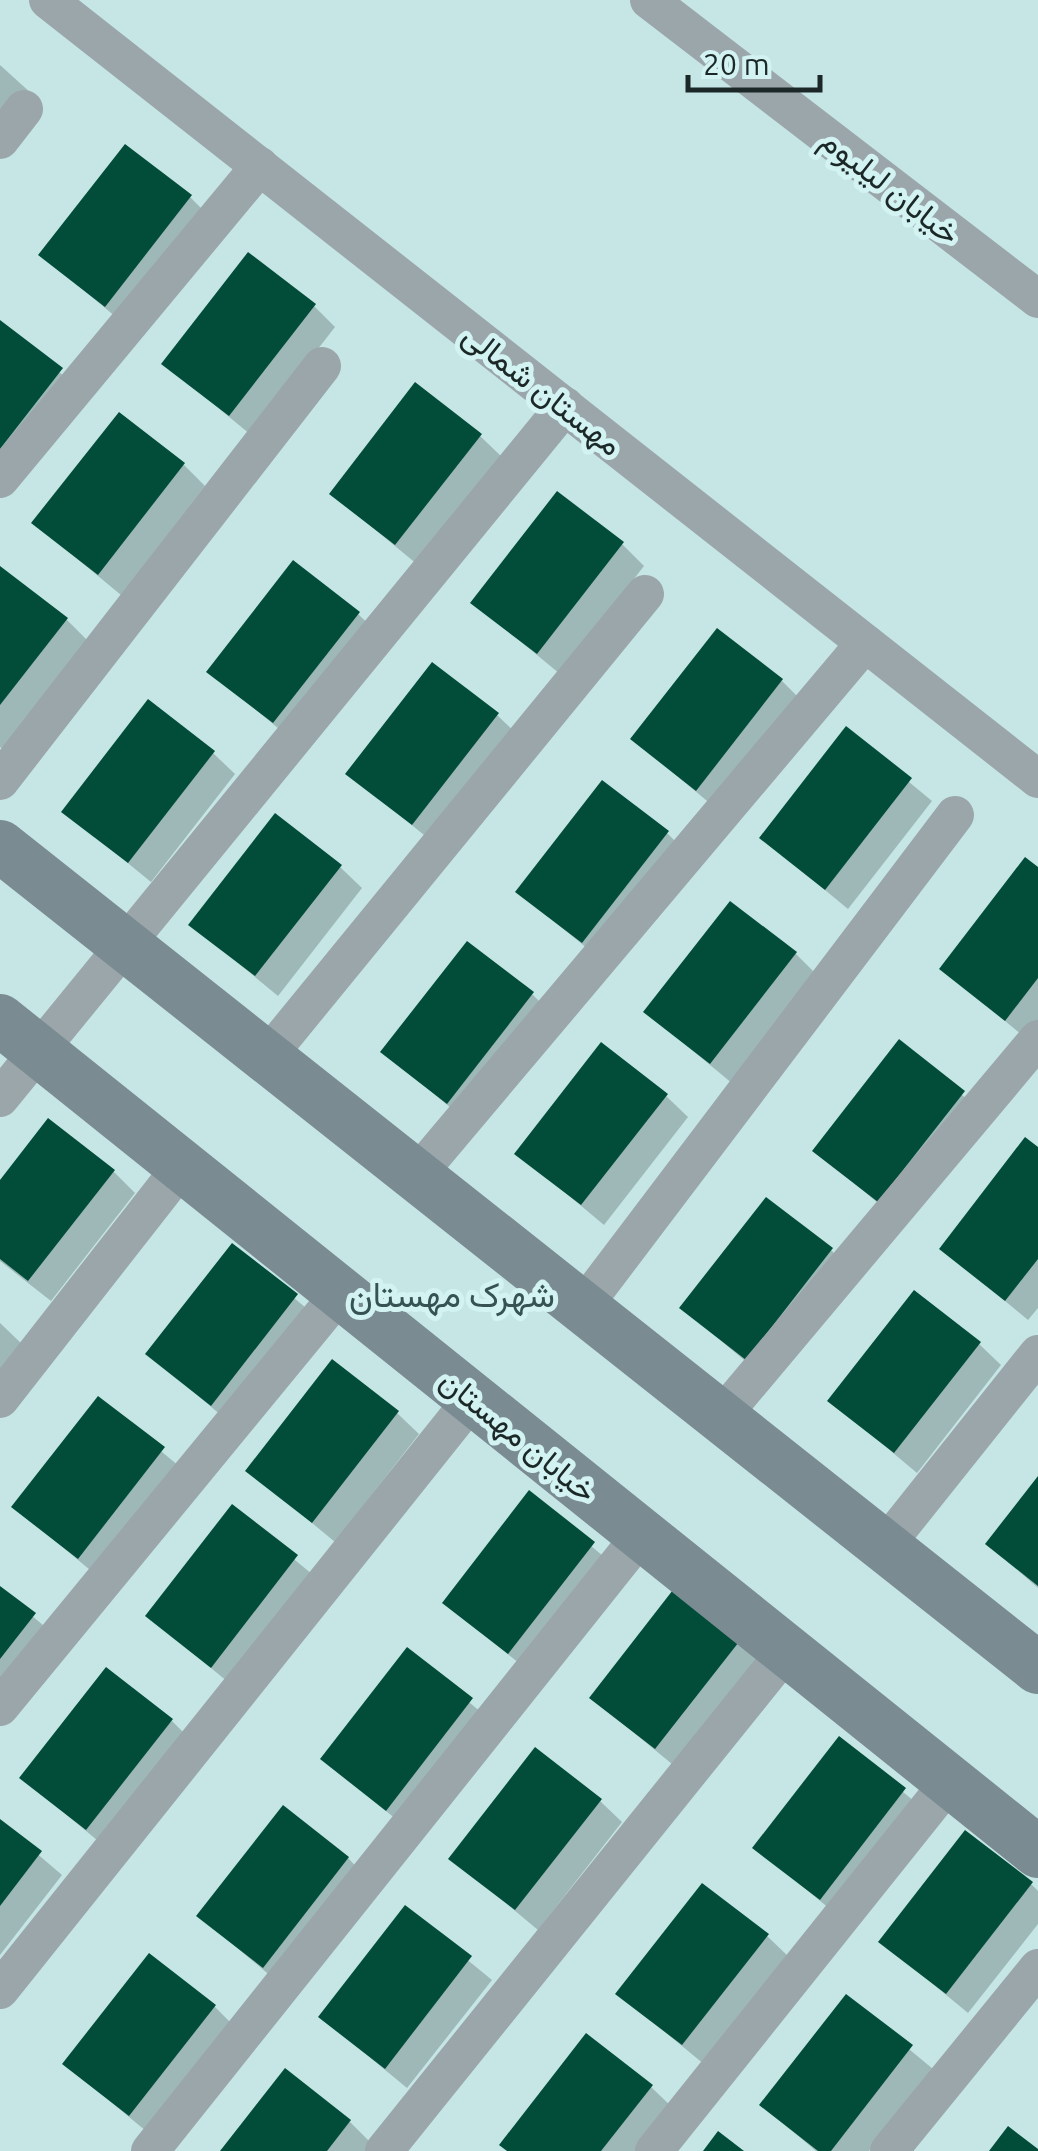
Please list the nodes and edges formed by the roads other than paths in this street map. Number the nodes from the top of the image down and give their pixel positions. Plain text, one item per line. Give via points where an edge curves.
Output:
1 (48, 0) edge
2 (649, 0) edge
3 (24, 108) dead end
4 (0, 140) edge
5 (260, 166) junction
6 (1038, 300) edge
7 (322, 366) dead end
8 (565, 406) junction
9 (0, 480) edge
10 (644, 594) dead end
11 (865, 643) junction
12 (0, 780) edge
13 (1038, 780) edge
14 (955, 815) dead end
15 (0, 846) edge
16 (124, 946) junction
17 (20, 1035) edge
18 (1038, 1040) edge
19 (265, 1059) junction
20 (0, 1098) edge
21 (184, 1165) junction
22 (415, 1177) junction
23 (340, 1292) junction
24 (582, 1308) junction
25 (1038, 1354) edge
26 (473, 1398) junction
27 (0, 1399) edge
28 (720, 1418) junction
29 (642, 1534) junction
30 (884, 1546) junction
31 (787, 1650) junction
32 (1038, 1668) edge
33 (0, 1707) edge
34 (950, 1782) junction
35 (1038, 1852) edge
36 (1038, 1968) edge
37 (0, 1990) edge
38 (150, 2151) edge
39 (384, 2151) edge
40 (654, 2151) edge
41 (889, 2151) edge

1 - 5 street, مهستان شمالی
2 - 6 street, خیابان لیلیوم
3 - 4 street
5 - 8 street, مهستان شمالی
5 - 9 street
7 - 12 street
8 - 11 street, مهستان شمالی
8 - 16 street
10 - 19 street
11 - 13 street, مهستان شمالی
11 - 22 street
14 - 24 street
15 - 16 street
16 - 17 street
16 - 19 street
17 - 20 street
17 - 21 street, خیابان مهستان
18 - 28 street
19 - 22 street
21 - 23 street, خیابان مهستان
21 - 27 street
22 - 24 street
23 - 26 street, خیابان مهستان
23 - 33 street
24 - 28 street
25 - 30 street
26 - 29 street, خیابان مهستان
26 - 37 street
28 - 30 street
29 - 31 street, خیابان مهستان
29 - 38 street
30 - 32 street
31 - 34 street, خیابان مهستان
31 - 39 street
34 - 35 street, خیابان مهستان
34 - 40 street
36 - 41 street

